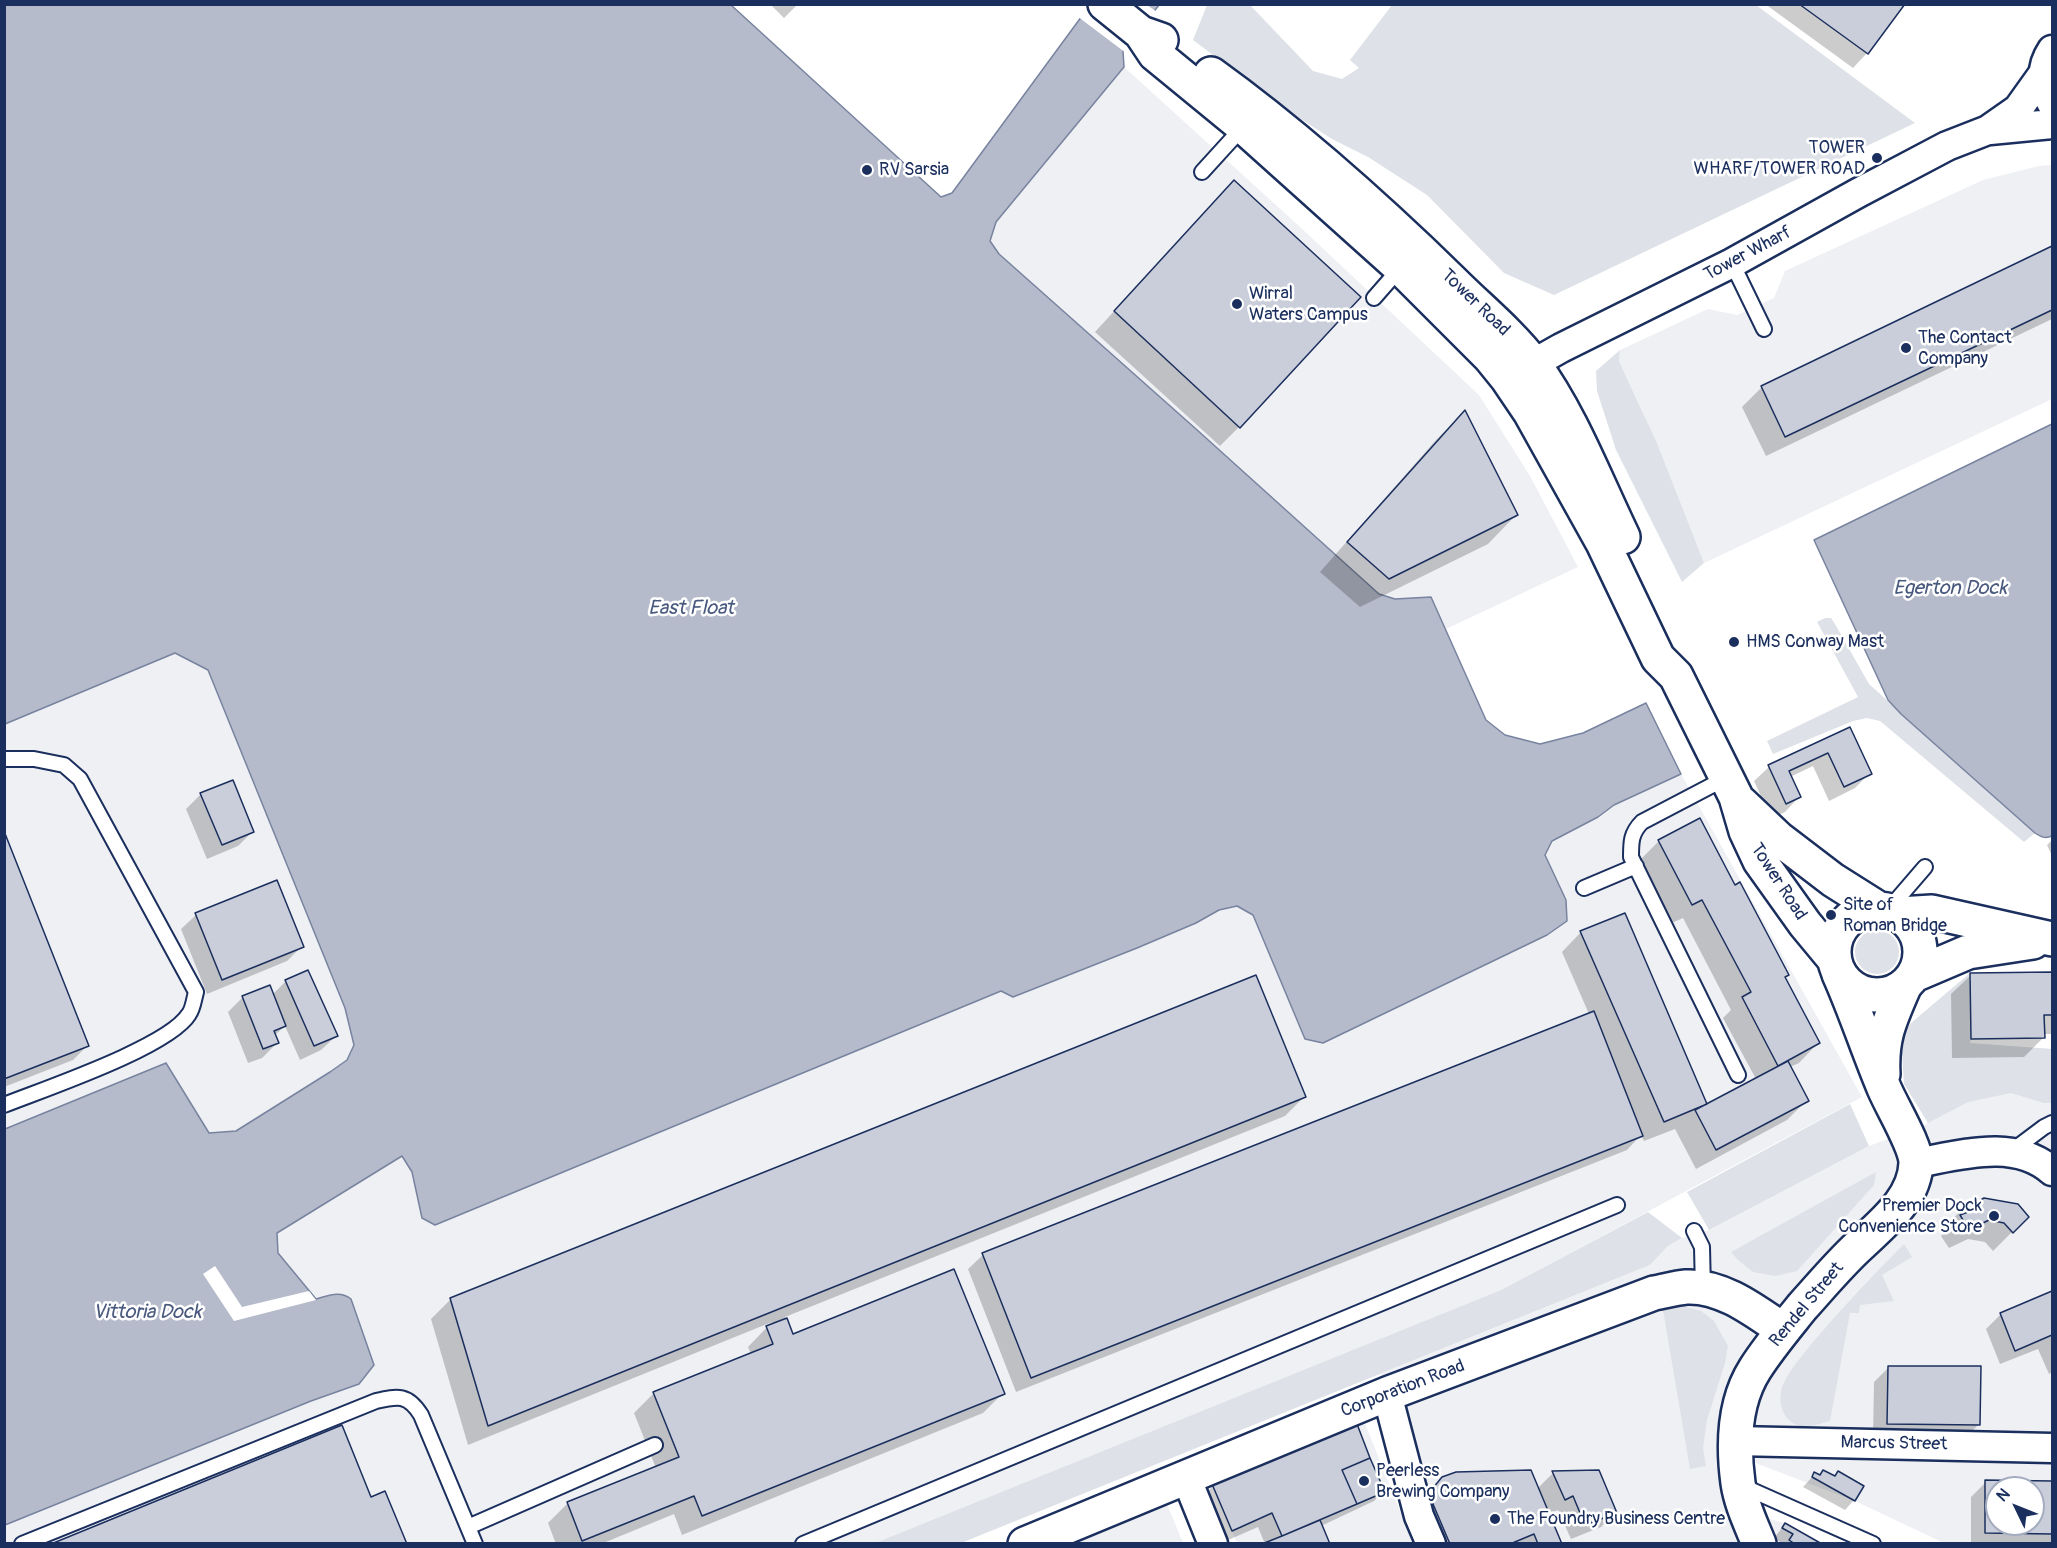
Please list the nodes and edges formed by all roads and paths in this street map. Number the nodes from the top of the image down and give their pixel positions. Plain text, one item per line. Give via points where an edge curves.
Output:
1 (1105, 4) edge
2 (2048, 62) edge
3 (2052, 104) edge
4 (1251, 117) junction
5 (2052, 124) edge
6 (1988, 130) junction
7 (1202, 172) dead end
8 (1409, 257) junction
9 (1732, 263) junction
10 (1374, 298) dead end
11 (1764, 329) dead end
12 (1520, 370) junction
13 (4, 759) edge
14 (1731, 788) junction
15 (1636, 866) junction
16 (1925, 867) dead end
17 (1584, 888) dead end
18 (1889, 911) junction
19 (2052, 939) edge
20 (1837, 967) junction
21 (1909, 981) junction
22 (1738, 1075) dead end
23 (1884, 1088) junction
24 (4, 1105) edge
25 (2052, 1123) edge
26 (2012, 1151) junction
27 (1916, 1163) junction
28 (2052, 1171) edge
29 (1617, 1205) dead end
30 (1694, 1231) dead end
31 (1703, 1290) junction
32 (1783, 1330) junction
33 (1387, 1394) junction
34 (1736, 1441) junction
35 (655, 1445) dead end
36 (2052, 1448) edge
37 (1186, 1477) junction
38 (1738, 1484) junction
39 (468, 1527) junction
40 (22, 1544) edge
41 (475, 1544) edge
42 (803, 1544) edge
43 (1025, 1544) edge
44 (1213, 1544) edge
45 (1431, 1544) edge
46 (1759, 1544) edge
47 (1873, 1544) edge

1 - 4 main road, Tower Road via 1142,33 1170,44
2 - 3 street via 2045,91
2 - 6 street, Tower Wharf via 2018,109
4 - 7 lane
4 - 8 main road, Tower Road
5 - 6 street, Tower Wharf
6 - 9 street, Tower Wharf via 1947,146
8 - 10 lane
8 - 12 main road, Tower Road via 1511,337
9 - 11 lane
9 - 12 street, Tower Wharf
12 - 14 main road, Tower Road via 1557,398 1678,651 1676,676
13 - 24 lane via 64,765 80,779 196,992 189,1014 166,1035
14 - 15 lane via 1642,822 1631,838 1631,857
14 - 18 main road, Tower Road via 1778,838 1833,880
14 - 20 main road, Tower Road via 1760,861
15 - 17 lane
15 - 22 lane
16 - 18 lane
18 - 19 main road via 1932,912
18 - 20 main road via 1857,914 1844,925 1836,937
18 - 21 main road via 1909,922 1918,937 1921,957
19 - 21 main road via 1968,952
20 - 21 main road via 1849,986 1869,995 1888,995
20 - 23 main road
21 - 23 main road via 1883,1042
23 - 27 main road
25 - 26 lane
26 - 27 street
26 - 28 street via 2040,1160
27 - 32 main road, Rendel Street via 1911,1186 1898,1208 1845,1258
29 - 42 lane
30 - 31 lane via 1702,1247
31 - 32 main road, Corporation Road via 1746,1305
31 - 33 main road, Corporation Road via 1688,1287 1654,1293
32 - 34 main road, Rendel Street via 1754,1370 1738,1410
33 - 37 main road, Corporation Road
33 - 45 street via 1419,1516
34 - 36 street, Marcus Street
34 - 38 main road, Rendel Street
35 - 39 lane
37 - 43 main road, Corporation Road
37 - 44 street
38 - 46 main road, Rendel Street
38 - 47 lane
39 - 40 lane via 421,1414 414,1403 398,1396 375,1401
39 - 41 lane

